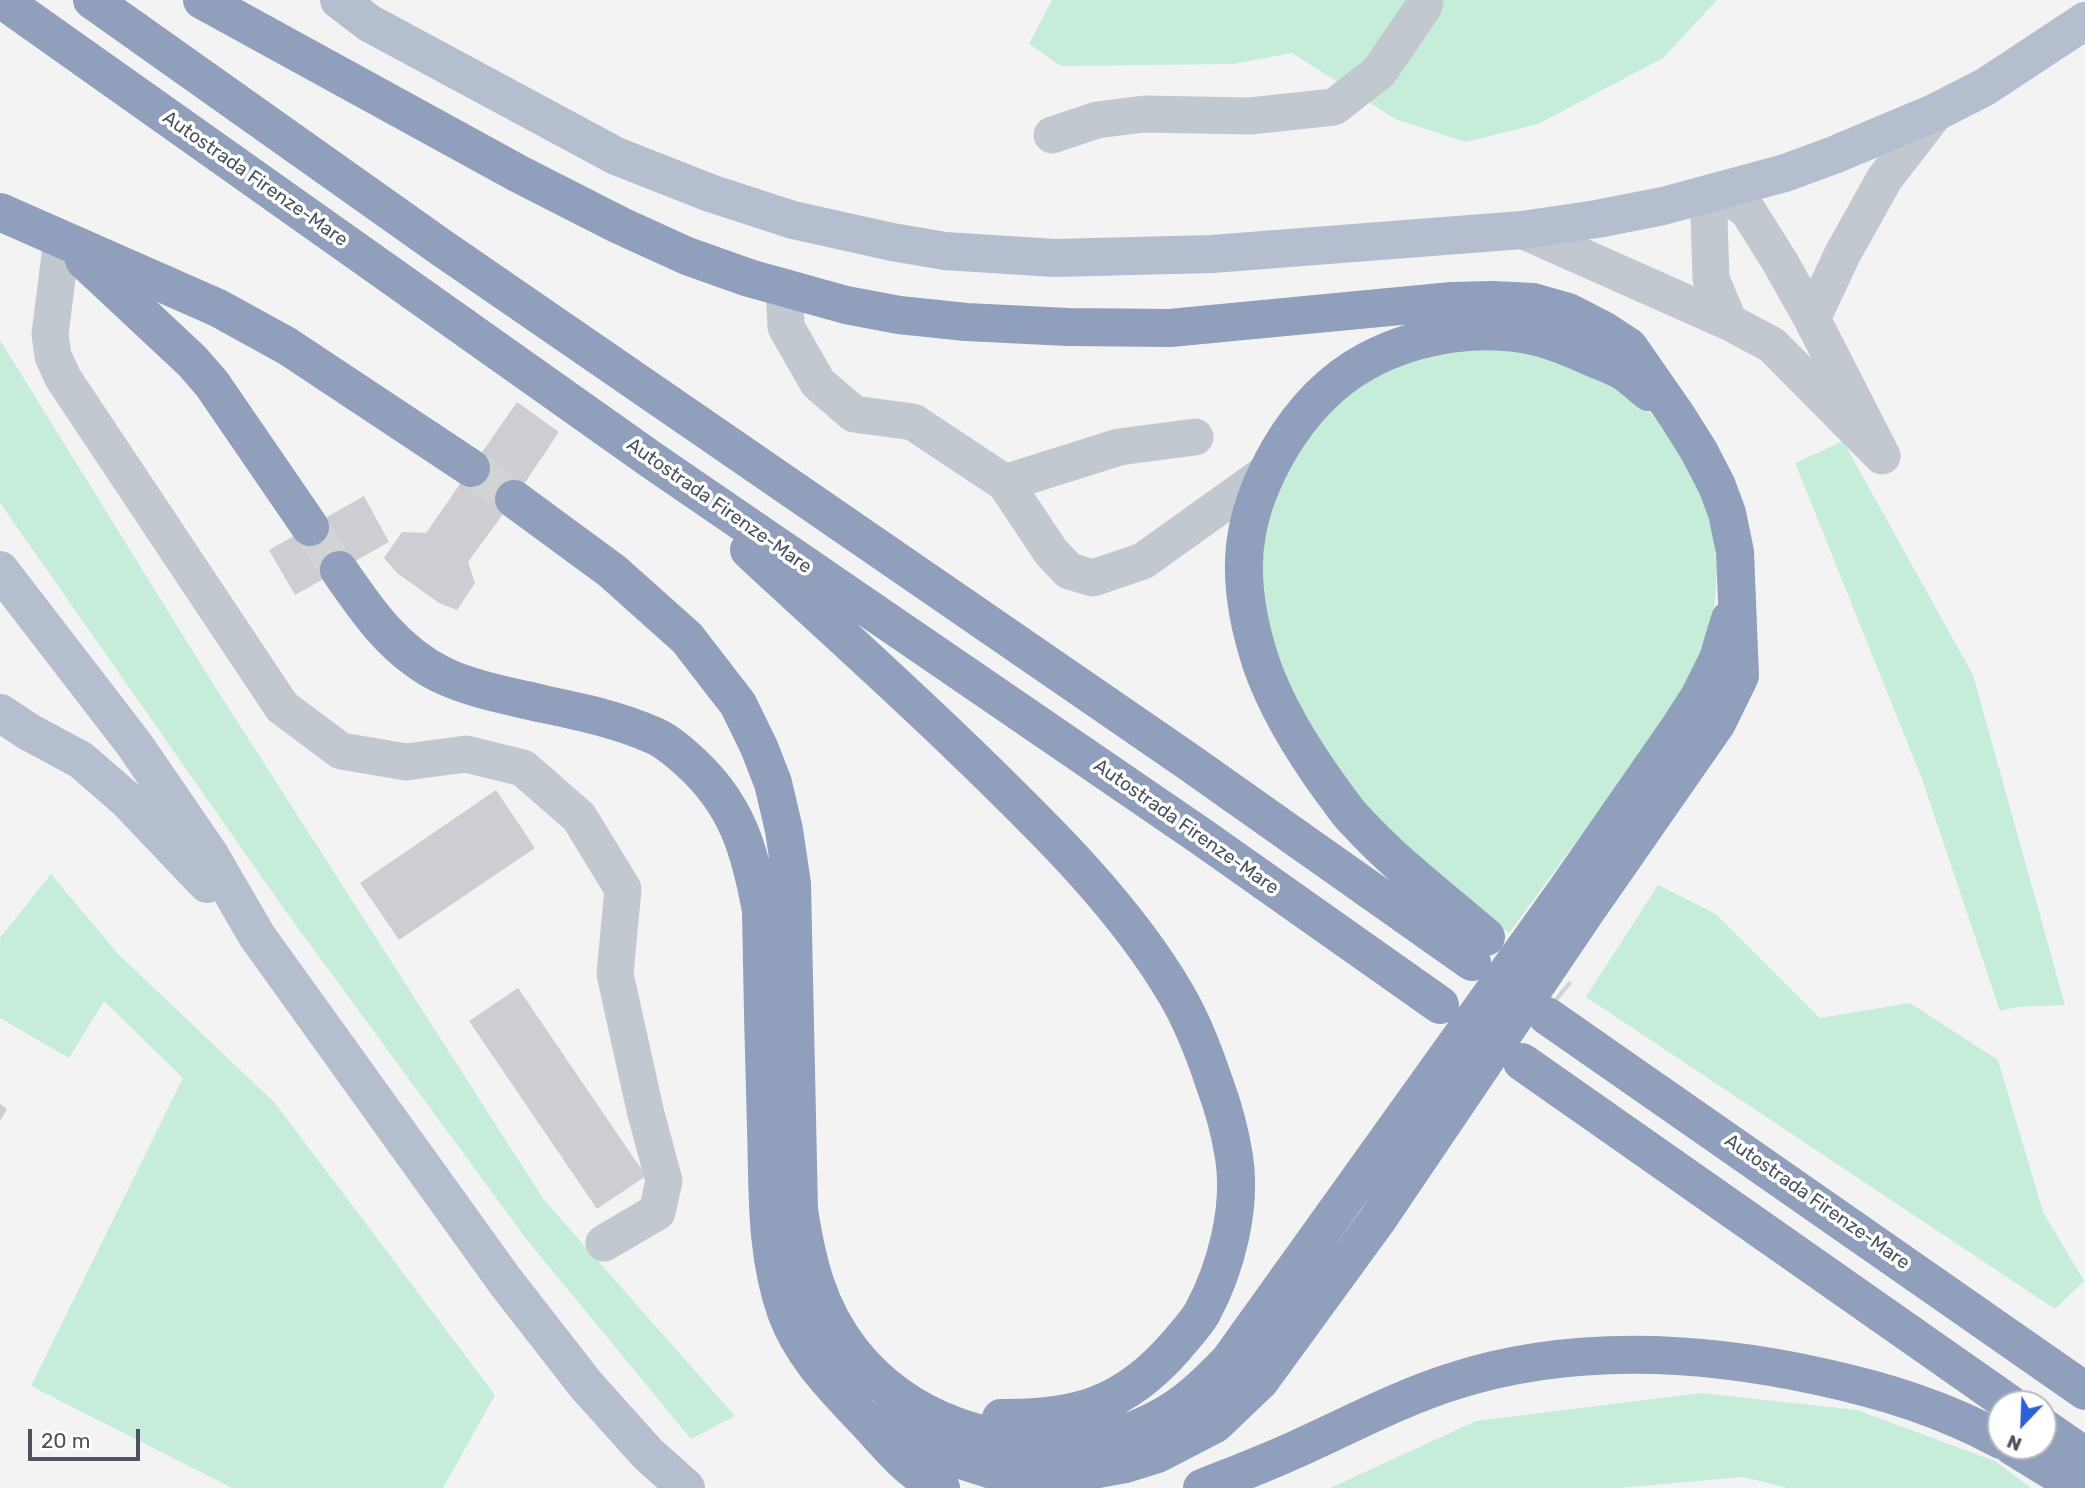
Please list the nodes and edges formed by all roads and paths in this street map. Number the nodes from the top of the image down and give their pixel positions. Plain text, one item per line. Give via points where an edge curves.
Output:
1 (2, 0) edge
2 (92, 0) edge
3 (202, 0) edge
4 (339, 0) edge
5 (1425, 0) edge
6 (2085, 21) edge
7 (1936, 111) junction
8 (1052, 135) dead end
9 (1722, 191) junction
10 (0, 212) edge
11 (1521, 230) junction
12 (62, 239) junction
13 (784, 287) junction
14 (1812, 319) junction
15 (1729, 322) junction
16 (1677, 416) junction
17 (1195, 438) dead end
18 (653, 461) junction
19 (471, 468) tunnel mouth
20 (1266, 473) junction
21 (1005, 484) junction
22 (514, 499) tunnel mouth
23 (310, 527) tunnel mouth
24 (0, 569) edge
25 (339, 570) tunnel mouth
26 (0, 713) edge
27 (1576, 901) junction
28 (257, 936) junction
29 (1440, 1004) dead end
30 (1554, 1007) tunnel mouth
31 (1522, 1062) dead end
32 (604, 1243) dead end
33 (1990, 1390) edge
34 (2085, 1391) edge
35 (918, 1410) junction
36 (863, 1418) junction
37 (1987, 1433) edge
38 (2057, 1437) edge
39 (2085, 1456) edge
40 (2035, 1460) edge
41 (686, 1488) edge
42 (942, 1488) edge
43 (1202, 1488) edge
44 (2080, 1488) edge

1 - 18 highway, Autostrada Firenze-Mare
2 - 20 highway via 442,248 1186,760 1479,949 1354,820 1289,725 1262,664 1244,575 1246,534
3 - 13 highway via 619,225 687,256
4 - 11 main road via 369,23 617,156 793,220 892,242 993,256 1120,258
5 - 8 lane via 1379,72 1335,107 1250,116 1144,114 1097,120
6 - 7 main road via 1985,87
7 - 9 main road via 1809,164
7 - 14 lane via 1885,178
9 - 11 main road via 1636,212
9 - 14 lane via 1748,211
9 - 15 lane via 1709,217 1711,279
10 - 12 highway
11 - 15 lane
12 - 19 highway via 218,308 287,346
12 - 23 highway via 212,384
12 - 32 lane via 50,334 63,378 282,707 341,751 406,762 466,754 523,768 579,817 623,889 615,974 664,1181 657,1212
13 - 16 highway via 899,314 1081,327 1170,328 1452,301 1533,302 1568,312 1629,347
13 - 21 lane via 786,327 818,383 854,414 913,422
14 - 15 lane via 1882,456 1772,345
16 - 20 highway via 1624,372 1541,338 1502,332 1434,337 1367,361 1337,381 1289,432
16 - 27 highway via 1699,451 1727,513 1736,583 1730,619 1718,659 1699,697
17 - 21 lane via 1119,447
18 - 29 highway, Autostrada Firenze-Mare
18 - 35 highway via 930,718 1083,871 1176,994 1224,1109 1235,1159 1235,1208 1227,1252 1197,1321 1168,1355 1143,1379 1108,1401 1076,1412 1005,1418
20 - 21 lane via 1143,561 1093,578 1069,571 1051,552
22 - 35 highway via 612,571 687,638 738,704 759,747 785,830 792,884 799,1210 805,1251 815,1286 852,1352 882,1384
24 - 28 main road via 134,744 210,855
25 - 36 highway via 389,636 439,674 472,688 610,719 658,737 705,775 722,798 742,834 761,911 768,1214 775,1273 804,1349
26 - 28 main road via 81,760 127,800
27 - 35 highway via 1347,1198 1229,1361 1199,1393 1138,1429 1058,1443 984,1435
27 - 36 highway via 1378,1219 1260,1381 1215,1424 1157,1454 1125,1464 1077,1473 1033,1474 992,1470 920,1447
28 - 41 main road via 552,1343 648,1454
30 - 34 highway, Autostrada Firenze-Mare via 1723,1136
31 - 33 highway
36 - 42 highway via 920,1477
37 - 43 highway via 1937,1409 1789,1370 1688,1356 1591,1355 1452,1382
38 - 39 highway
40 - 44 highway

